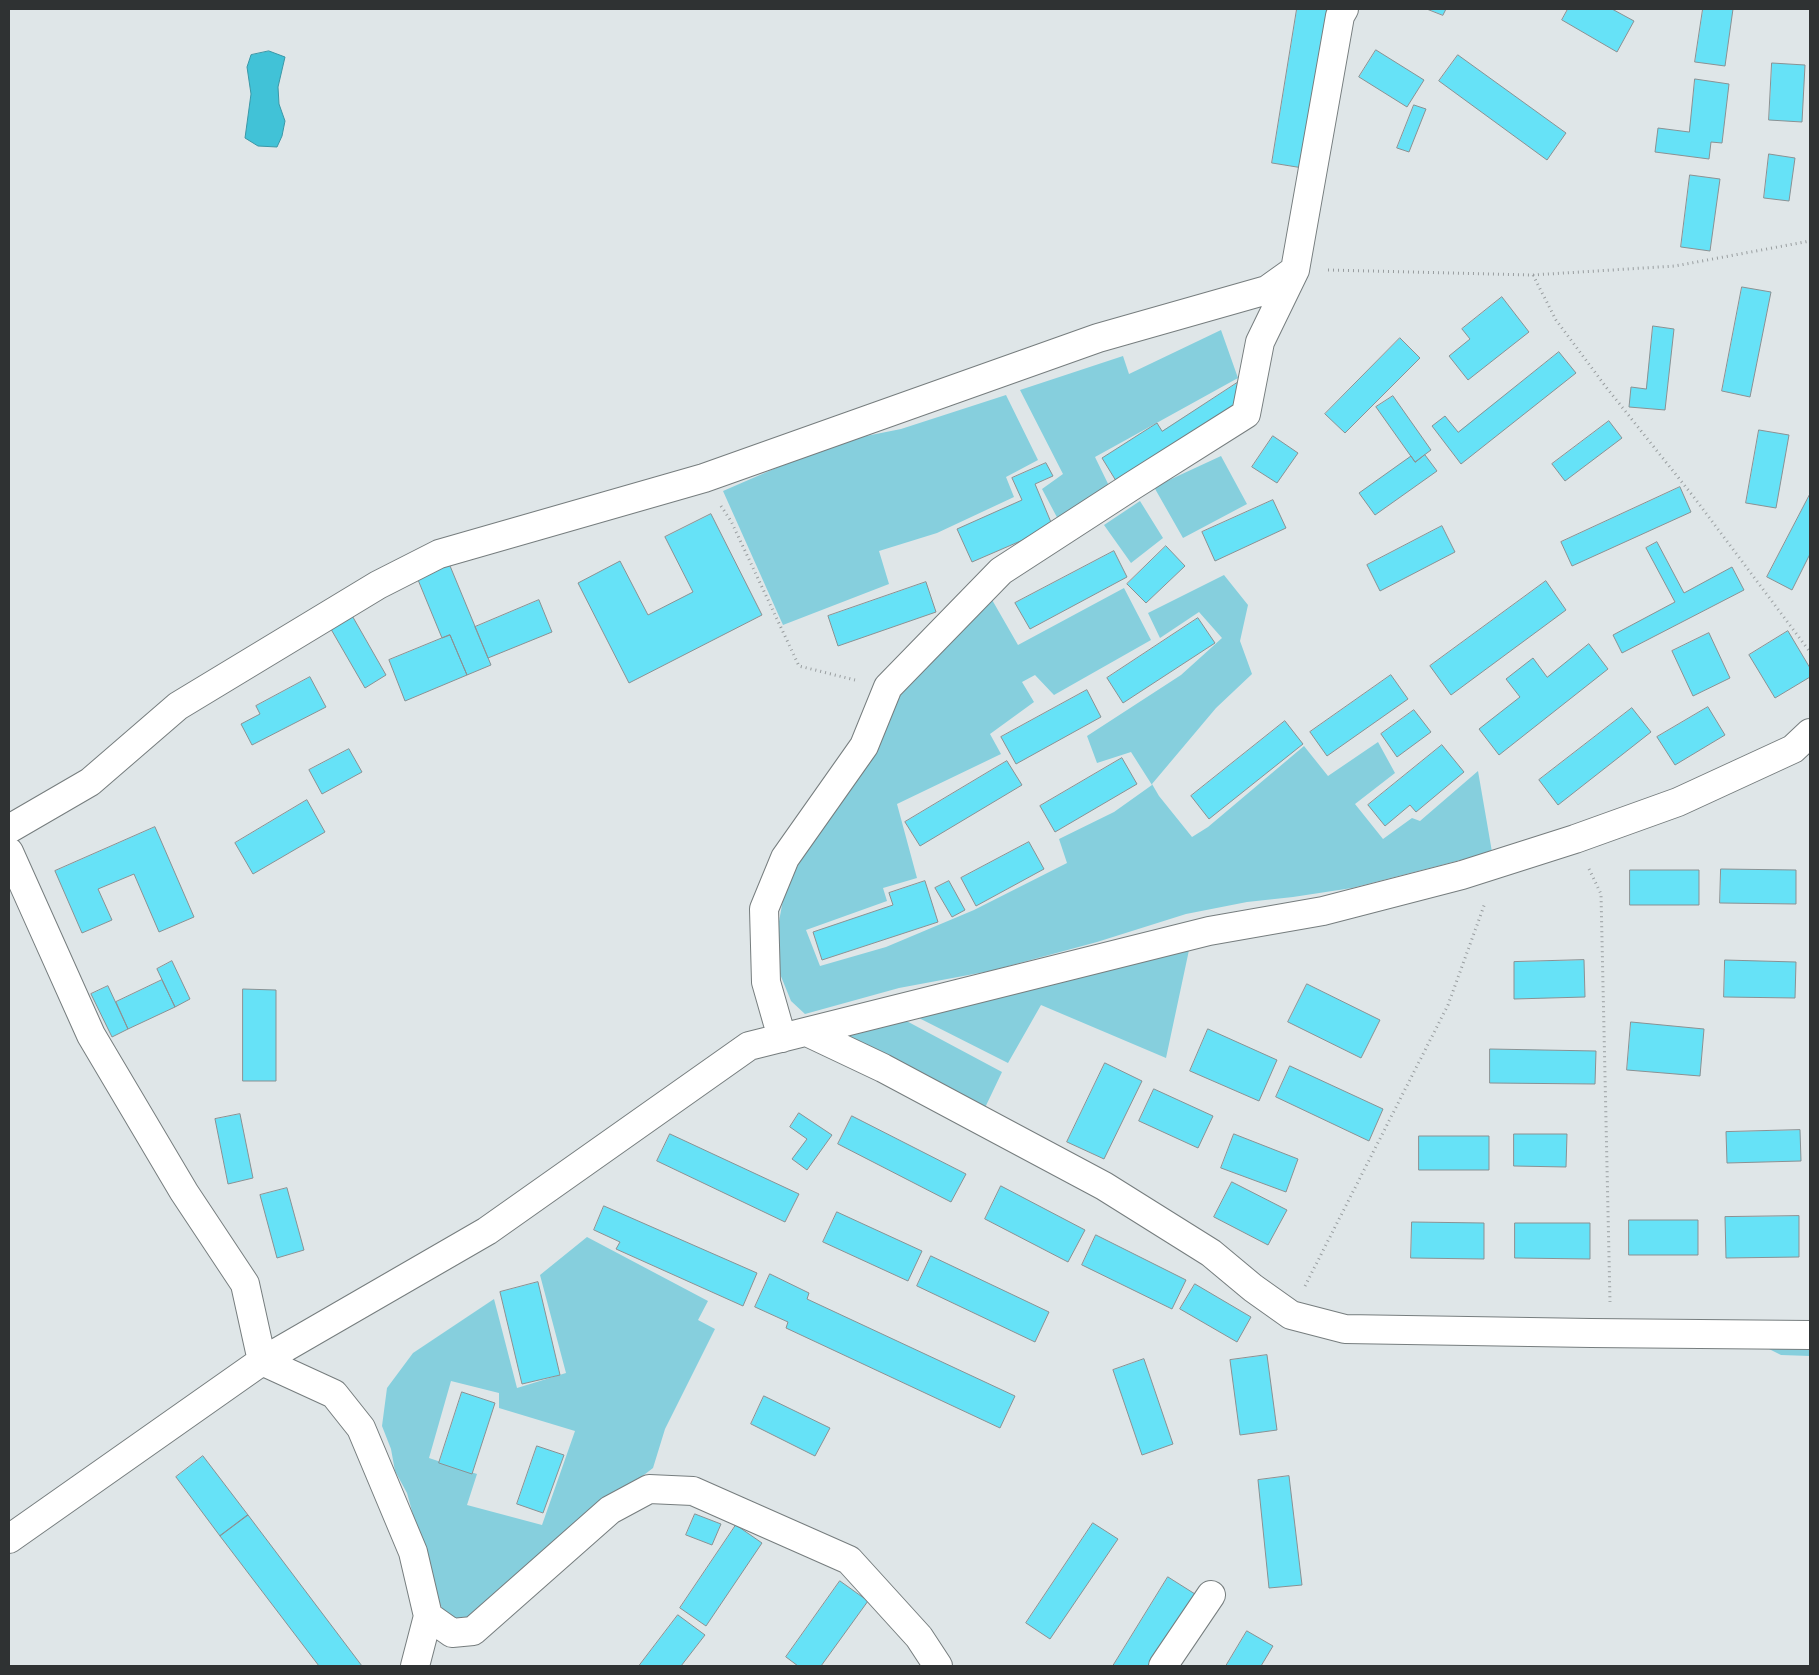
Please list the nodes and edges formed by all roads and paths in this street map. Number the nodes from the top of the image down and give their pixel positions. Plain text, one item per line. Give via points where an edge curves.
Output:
1 (1340, 11) edge
2 (1810, 241) edge
3 (1295, 270) junction
4 (1533, 276) junction
5 (704, 478) junction
6 (1810, 652) edge
7 (888, 687) junction
8 (1810, 733) edge
9 (9, 829) edge
10 (1575, 839) junction
11 (9, 852) edge
12 (1500, 863) junction
13 (795, 1035) junction
14 (1291, 1315) junction
15 (1610, 1333) junction
16 (1810, 1335) edge
17 (262, 1361) junction
18 (9, 1539) edge
19 (1212, 1595) dead end
20 (428, 1616) junction
21 (415, 1666) edge
22 (938, 1666) edge
23 (1163, 1666) edge

1 - 3 street
2 - 4 path via 1675,266
3 - 4 path
3 - 5 street via 1267,290 1098,338
3 - 7 street via 1260,342 1246,414 1001,571
4 - 6 path via 1556,320
5 - 7 path via 731,521 799,666
5 - 9 street via 438,554 378,585 178,706 90,782
7 - 13 street via 864,746 785,858 764,910 766,982
8 - 10 street via 1793,749 1678,802
10 - 12 street
10 - 15 path via 1601,894
11 - 17 street via 91,1035 184,1192 245,1284
12 - 13 street via 1323,911 1209,932
12 - 14 path via 1448,1005
13 - 14 street via 883,1068 1104,1186 1211,1253
13 - 17 street via 749,1046 487,1231
14 - 15 street via 1345,1329
15 - 16 street
17 - 18 street
17 - 20 street via 334,1394 361,1428 413,1552
19 - 23 street
20 - 21 street
20 - 22 street via 452,1633 473,1632 610,1510 649,1489 693,1491 848,1560 919,1637

